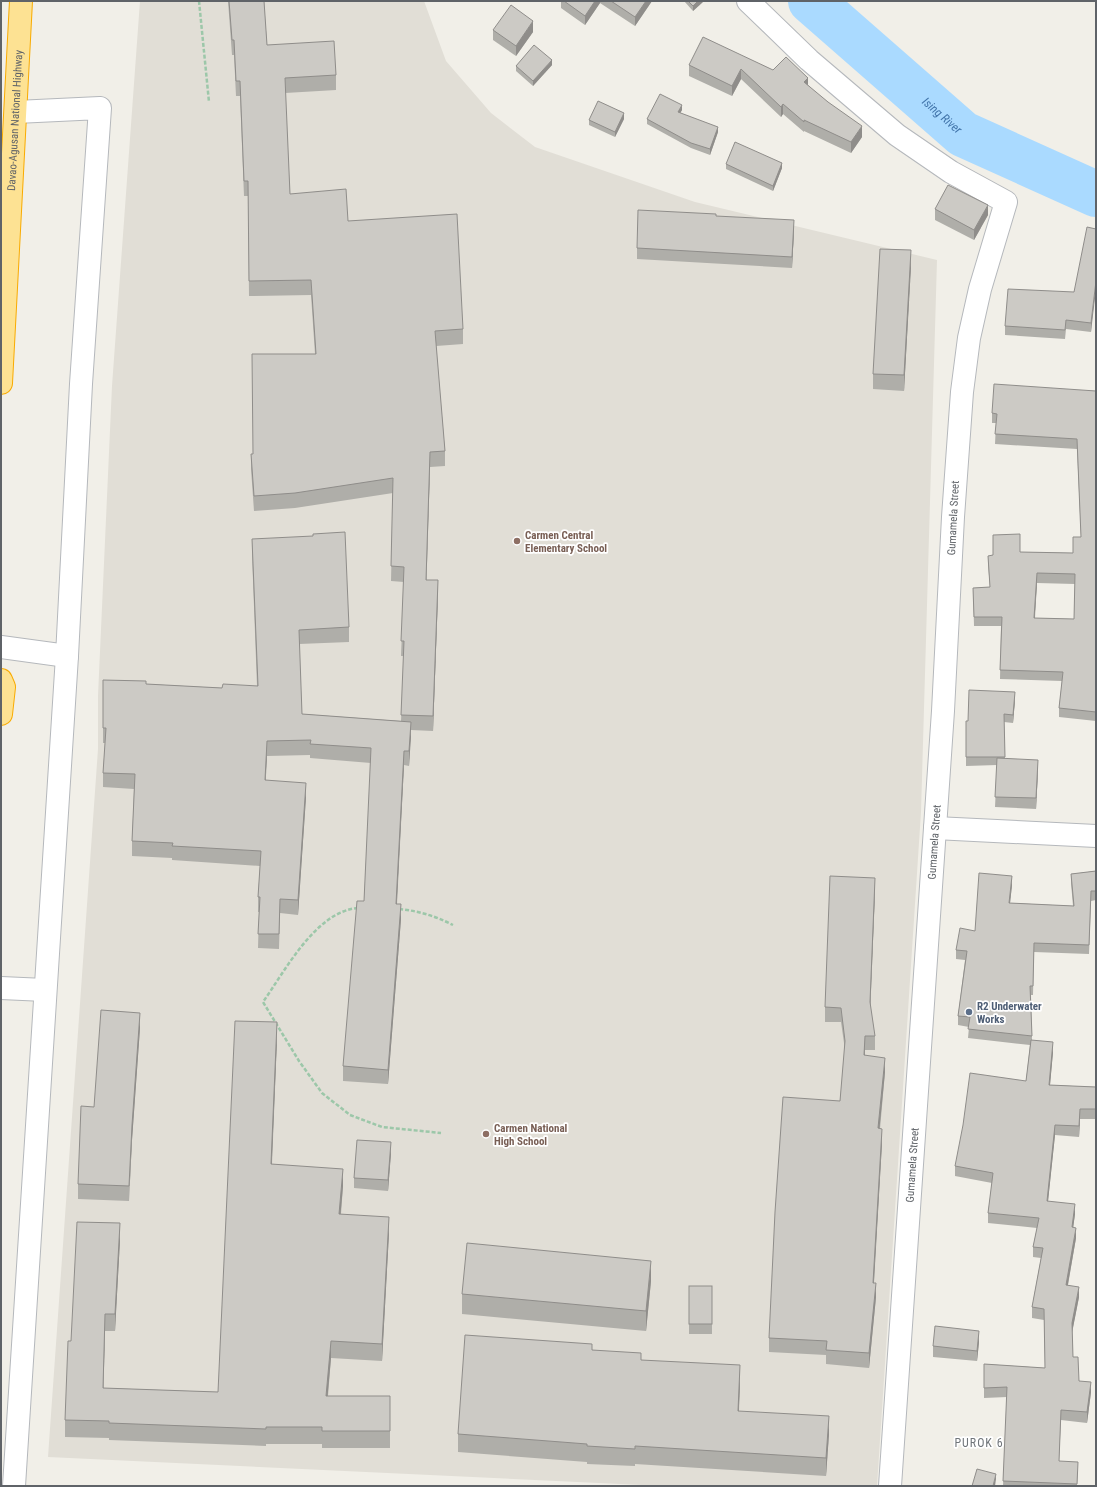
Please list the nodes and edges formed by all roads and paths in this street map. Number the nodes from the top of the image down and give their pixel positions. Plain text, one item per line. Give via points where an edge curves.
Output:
1 (21, 1) edge
2 (199, 1) edge
3 (748, 1) edge
4 (208, 102) dead end
5 (16, 112) junction
6 (1, 383) edge
7 (1, 647) edge
8 (67, 656) junction
9 (1, 680) edge
10 (1, 714) edge
11 (935, 828) junction
12 (1096, 836) edge
13 (362, 908) edge
14 (398, 909) edge
15 (454, 926) dead end
16 (1, 988) edge
17 (45, 990) junction
18 (441, 1133) dead end
19 (14, 1486) edge
20 (890, 1486) edge

1 - 5 highway, Davao-Agusan National Highway
2 - 4 path
3 - 11 street, Gumamela Street via 809,60 897,135 951,172 1006,202 969,338 962,392 952,517
5 - 6 highway, Davao-Agusan National Highway
5 - 8 street via 100,108 81,384
7 - 8 street
8 - 17 street
9 - 10 highway via 4,687
11 - 12 street
11 - 20 street, Gumamela Street
13 - 18 path via 354,908 336,915 317,929 263,1002 322,1093 350,1115 382,1127
14 - 15 path via 434,916
16 - 17 street
17 - 19 street

